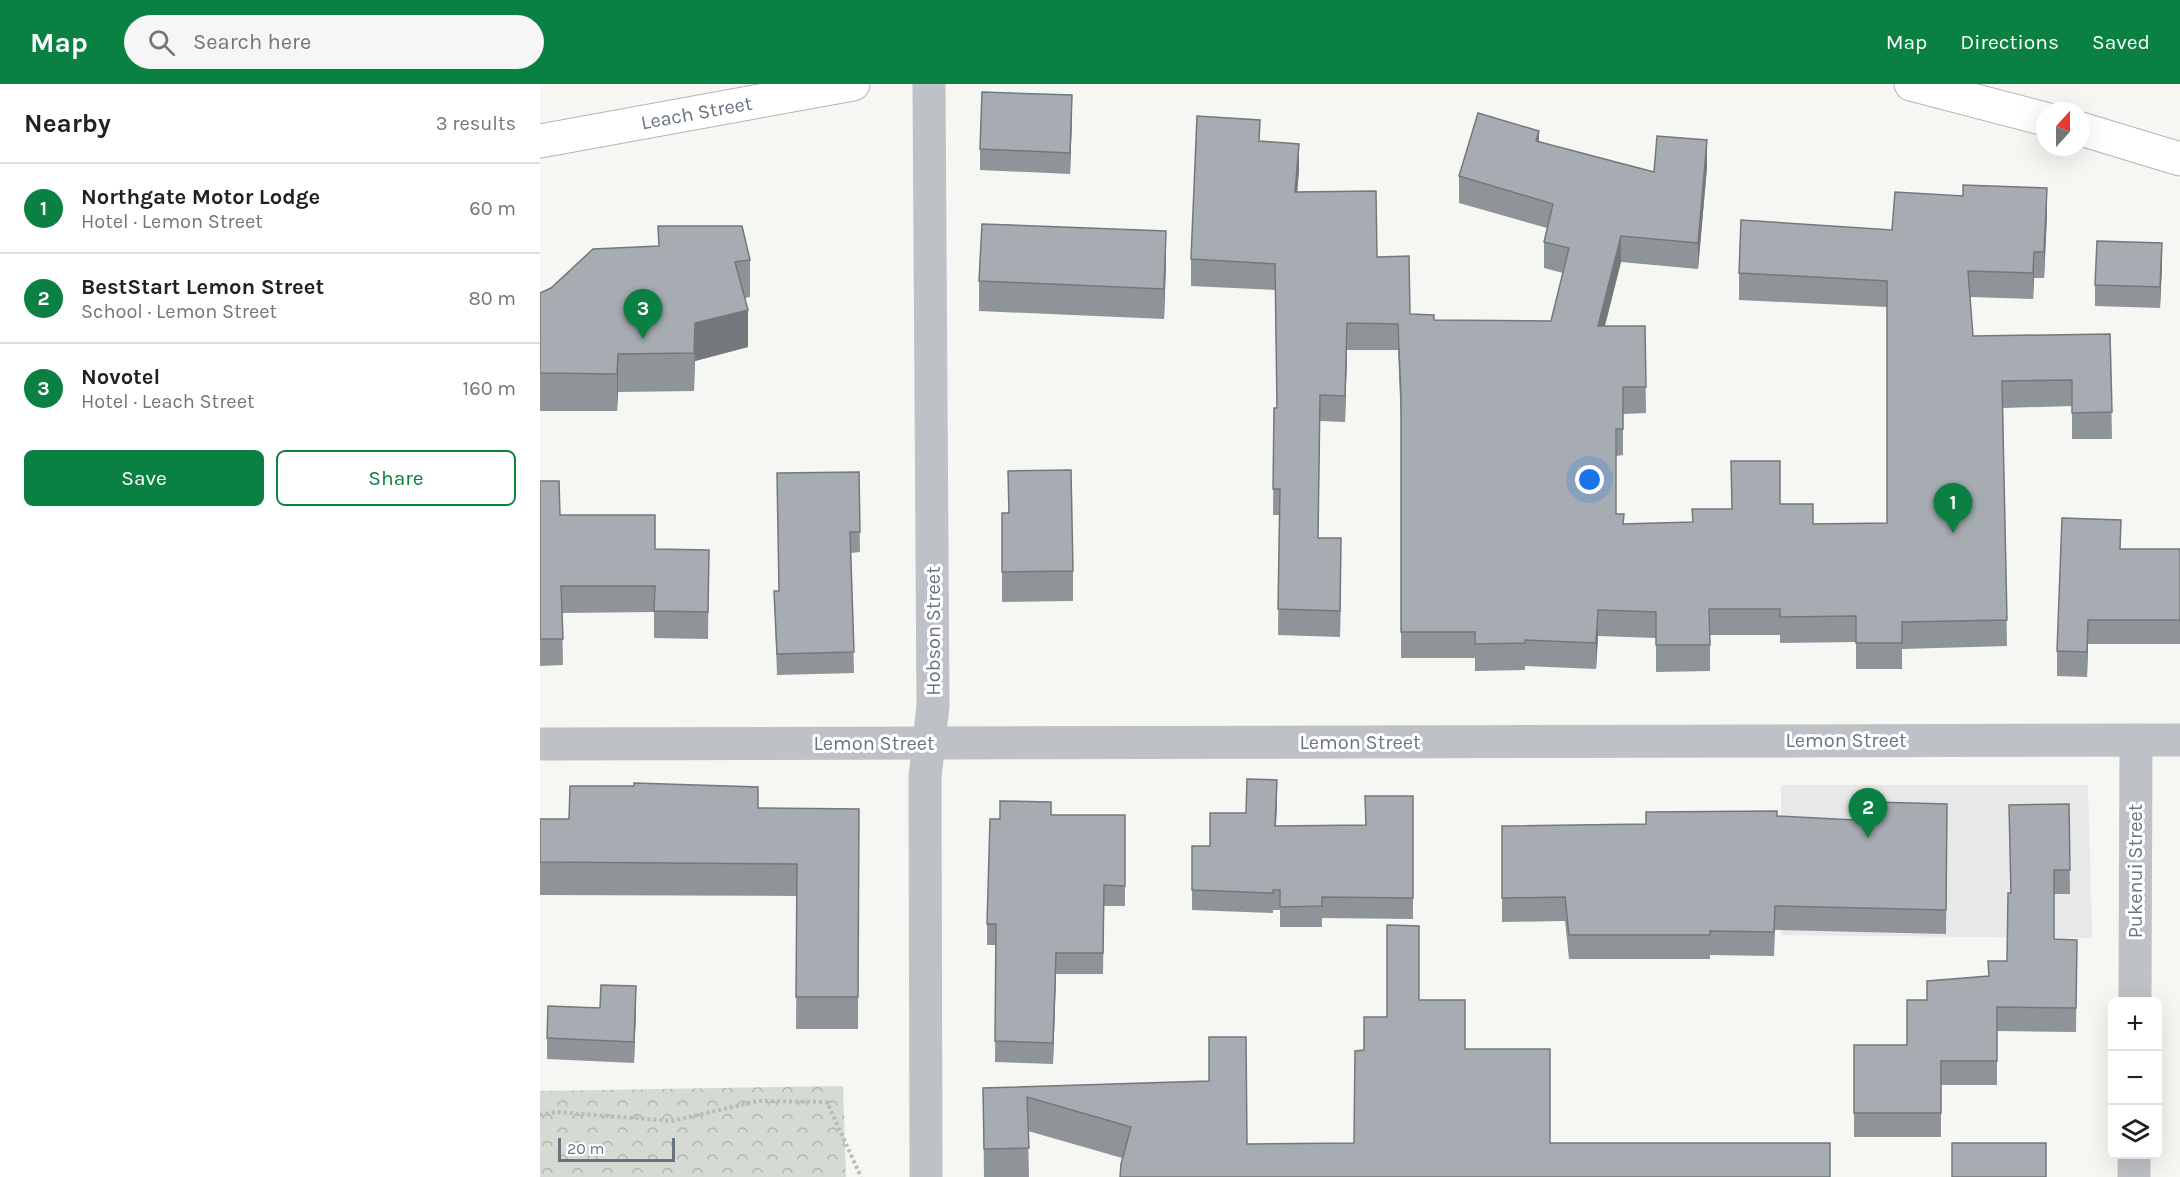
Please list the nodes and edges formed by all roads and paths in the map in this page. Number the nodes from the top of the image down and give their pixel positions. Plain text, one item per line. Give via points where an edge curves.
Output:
1 (853, 84) edge
2 (929, 84) edge
3 (1911, 84) edge
4 (806, 89) edge
5 (2036, 117) edge
6 (2090, 132) edge
7 (540, 141) edge
8 (2180, 159) edge
9 (2136, 740) junction
10 (2180, 740) edge
11 (930, 743) junction
12 (540, 744) edge
13 (2135, 997) edge
14 (540, 1115) edge
15 (2134, 1159) edge
16 (861, 1177) edge
17 (926, 1177) edge
18 (2134, 1177) edge

1 - 4 highway, Leach Street
2 - 11 street, Hobson Street via 933,647
3 - 5 highway
4 - 7 highway, Leach Street
6 - 8 highway
9 - 10 street, Lemon Street
9 - 11 street, Lemon Street
9 - 13 street, Pukenui Street
11 - 12 street, Lemon Street
11 - 17 street, Hobson Street via 925,777
14 - 16 path via 556,1112 672,1121 758,1101 827,1102
15 - 18 street

